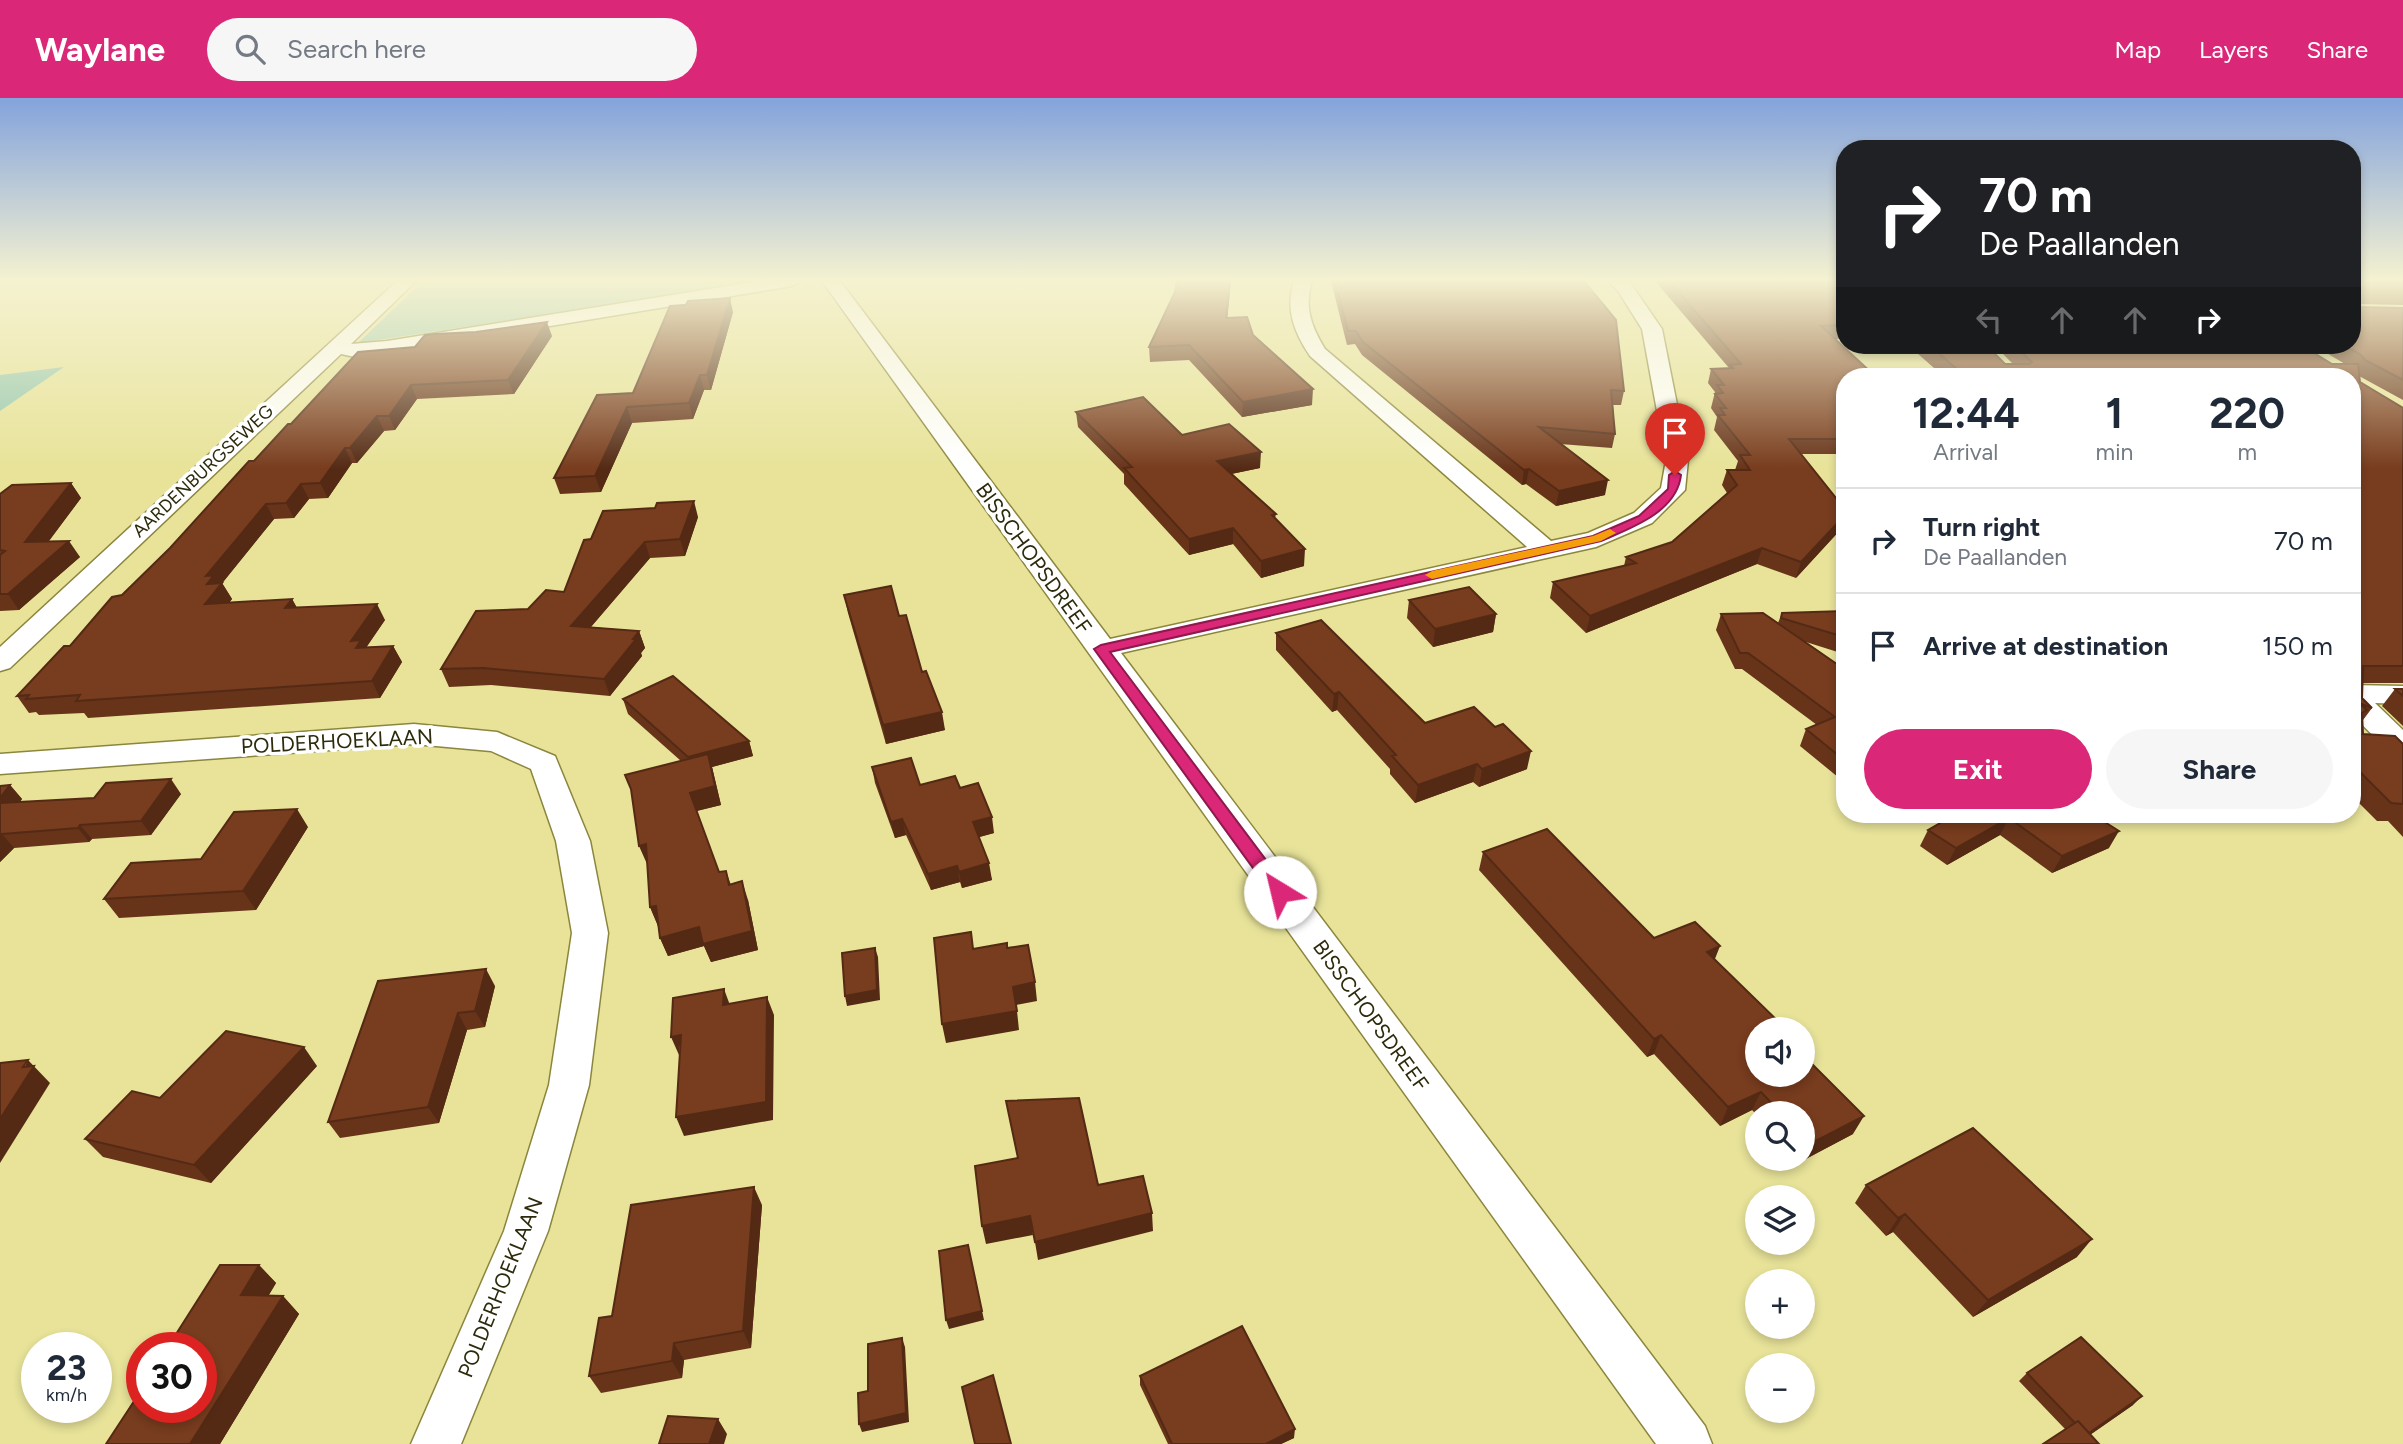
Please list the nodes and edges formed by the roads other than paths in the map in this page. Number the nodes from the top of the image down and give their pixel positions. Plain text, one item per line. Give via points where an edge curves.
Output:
1 (339, 344) edge
2 (400, 344) edge
3 (877, 344) edge
4 (1312, 344) edge
5 (1655, 344) edge
6 (337, 346) junction
7 (1546, 550) junction
8 (1101, 649) junction
9 (0, 662) edge
10 (2403, 695) edge
11 (2361, 696) edge
12 (2361, 705) edge
13 (2361, 741) edge
14 (2400, 744) edge
15 (0, 764) edge
16 (436, 1444) edge
17 (1687, 1444) edge

1 - 6 street, AARDENBURGSEWEG
2 - 6 street via 355,351
3 - 8 street, BISSCHOPSDREEF
4 - 7 street
5 - 7 street via 1677,460 1674,490 1643,518 1597,539
6 - 9 street, AARDENBURGSEWEG
7 - 8 street
8 - 17 street, BISSCHOPSDREEF
10 - 11 street
12 - 14 street
13 - 14 street
15 - 16 street, POLDERHOEKLAAN via 414,734 497,742 544,763 573,841 590,933 569,1085 526,1231

